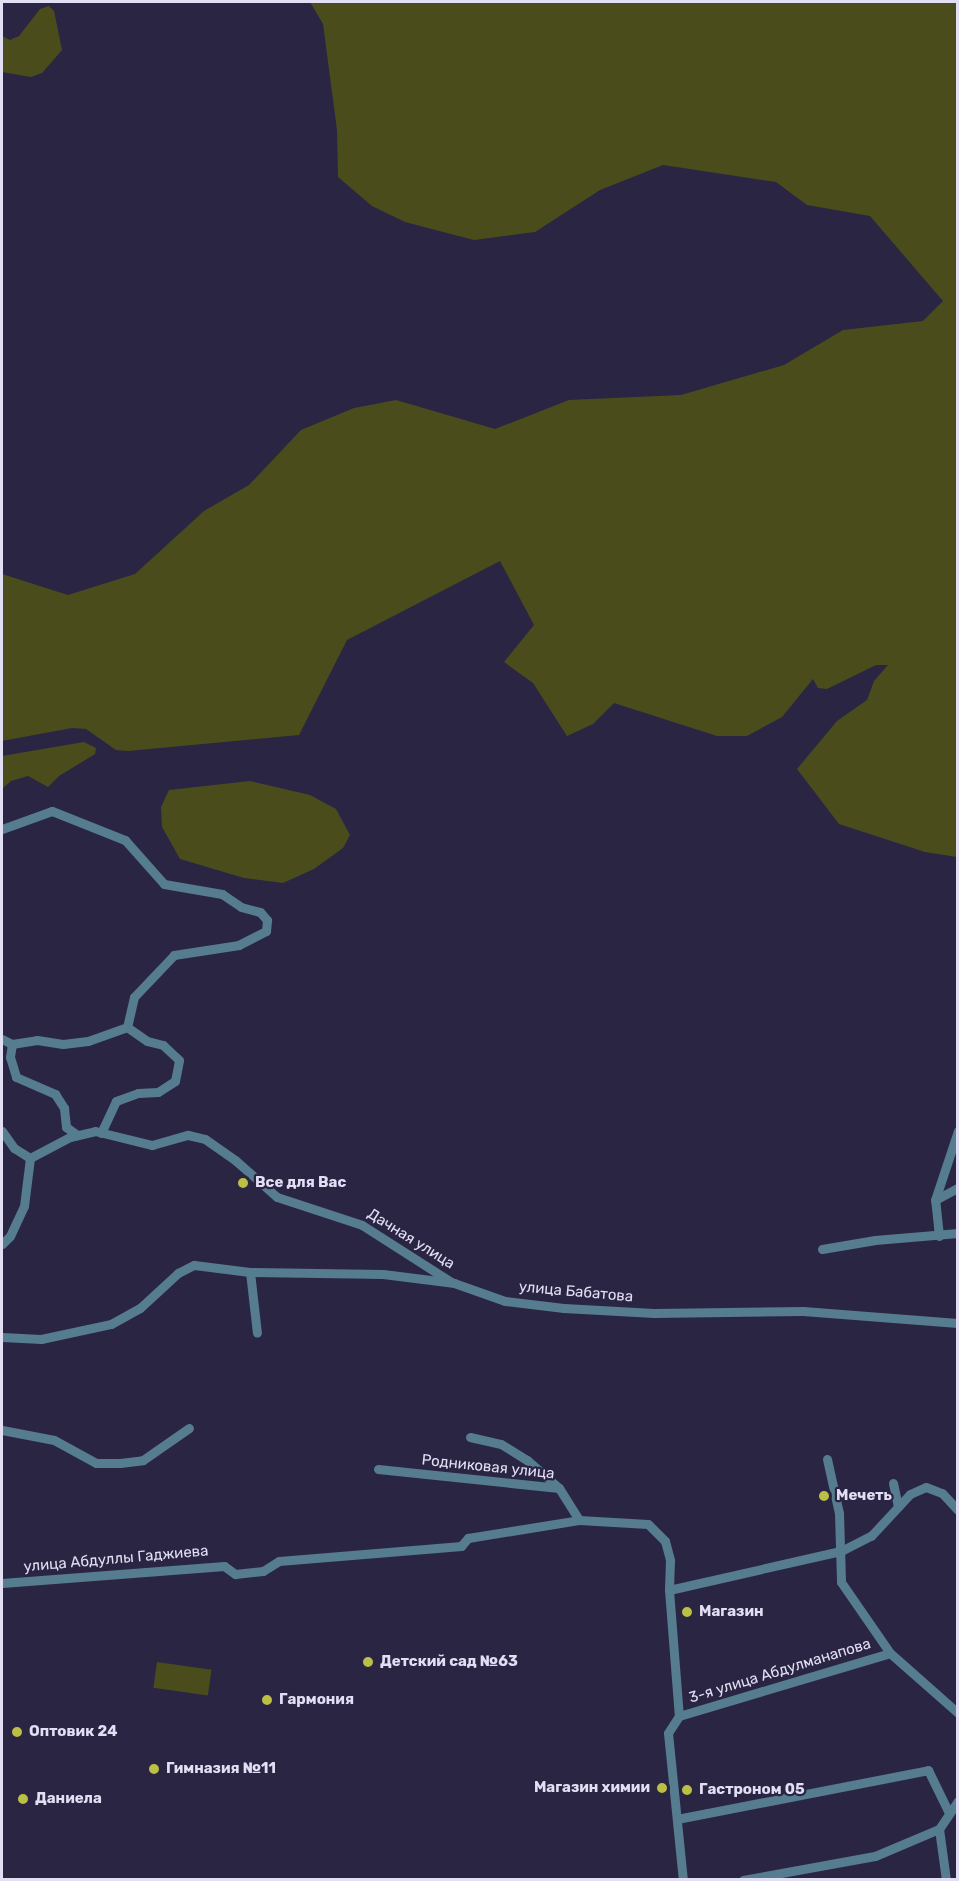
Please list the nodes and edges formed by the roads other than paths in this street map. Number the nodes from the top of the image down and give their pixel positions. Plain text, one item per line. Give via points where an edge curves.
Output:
1 (2, 829) edge
2 (127, 1027) junction
3 (2, 1039) edge
4 (12, 1044) junction
5 (2, 1131) edge
6 (957, 1131) edge
7 (101, 1133) junction
8 (77, 1135) junction
9 (30, 1158) junction
10 (957, 1188) edge
11 (935, 1200) junction
12 (957, 1233) edge
13 (939, 1236) junction
14 (2, 1245) edge
15 (822, 1249) dead end
16 (250, 1272) junction
17 (454, 1283) junction
18 (957, 1323) edge
19 (257, 1333) dead end
20 (2, 1337) edge
21 (189, 1428) dead end
22 (2, 1430) edge
23 (470, 1437) dead end
24 (826, 1459) dead end
25 (378, 1469) dead end
26 (893, 1483) dead end
27 (559, 1488) junction
28 (898, 1506) junction
29 (957, 1510) edge
30 (579, 1520) junction
31 (841, 1551) junction
32 (2, 1583) edge
33 (669, 1590) junction
34 (890, 1653) junction
35 (957, 1713) edge
36 (679, 1716) junction
37 (957, 1801) edge
38 (949, 1813) junction
39 (677, 1820) junction
40 (939, 1829) junction
41 (683, 1880) edge
42 (743, 1880) edge
43 (946, 1880) edge

1 - 2 street via 52,811 125,840 164,884 222,894 241,907 260,912 267,920 266,931 246,943 174,955 134,997
2 - 4 street via 88,1041
2 - 7 street via 147,1041 163,1045 179,1060 175,1081 158,1092 116,1101
3 - 4 street
4 - 8 street via 10,1058 16,1077 55,1095 64,1108 66,1127
5 - 9 street via 14,1148
6 - 11 street
7 - 8 street, Дачная улица
7 - 17 street, Дачная улица via 152,1144 188,1135 205,1139 277,1197 362,1225
8 - 9 street, Дачная улица
9 - 14 street via 24,1206
10 - 11 street
11 - 13 street
12 - 13 street
13 - 15 street via 875,1239
16 - 17 street, улица Бабатова via 383,1274
16 - 19 street
16 - 20 street, улица Бабатова via 194,1265 178,1273 140,1308 111,1323 41,1339
17 - 18 street, улица Бабатова via 505,1301 564,1308 654,1313 802,1311
21 - 22 street via 143,1460 120,1463 96,1463 54,1440
23 - 27 street via 501,1444
24 - 31 street via 839,1513
25 - 27 street, Родниковая улица
26 - 28 street
27 - 30 street, Родниковая улица
28 - 29 street via 910,1494 926,1487 942,1493
28 - 31 street via 872,1536
30 - 32 street, улица Абдуллы Гаджиева via 468,1538 461,1546 279,1561 263,1570 235,1574 224,1566
30 - 33 street, улица Абдуллы Гаджиева via 648,1524 665,1541 670,1560
31 - 33 street
31 - 34 street via 841,1582
33 - 36 street, улица Абдуллы Гаджиева
34 - 35 street
34 - 36 street, 3-я улица Абдулманапова
36 - 39 street via 668,1733
37 - 38 street
38 - 39 street via 928,1770
38 - 40 street
39 - 41 street
40 - 42 street via 876,1856
40 - 43 street

